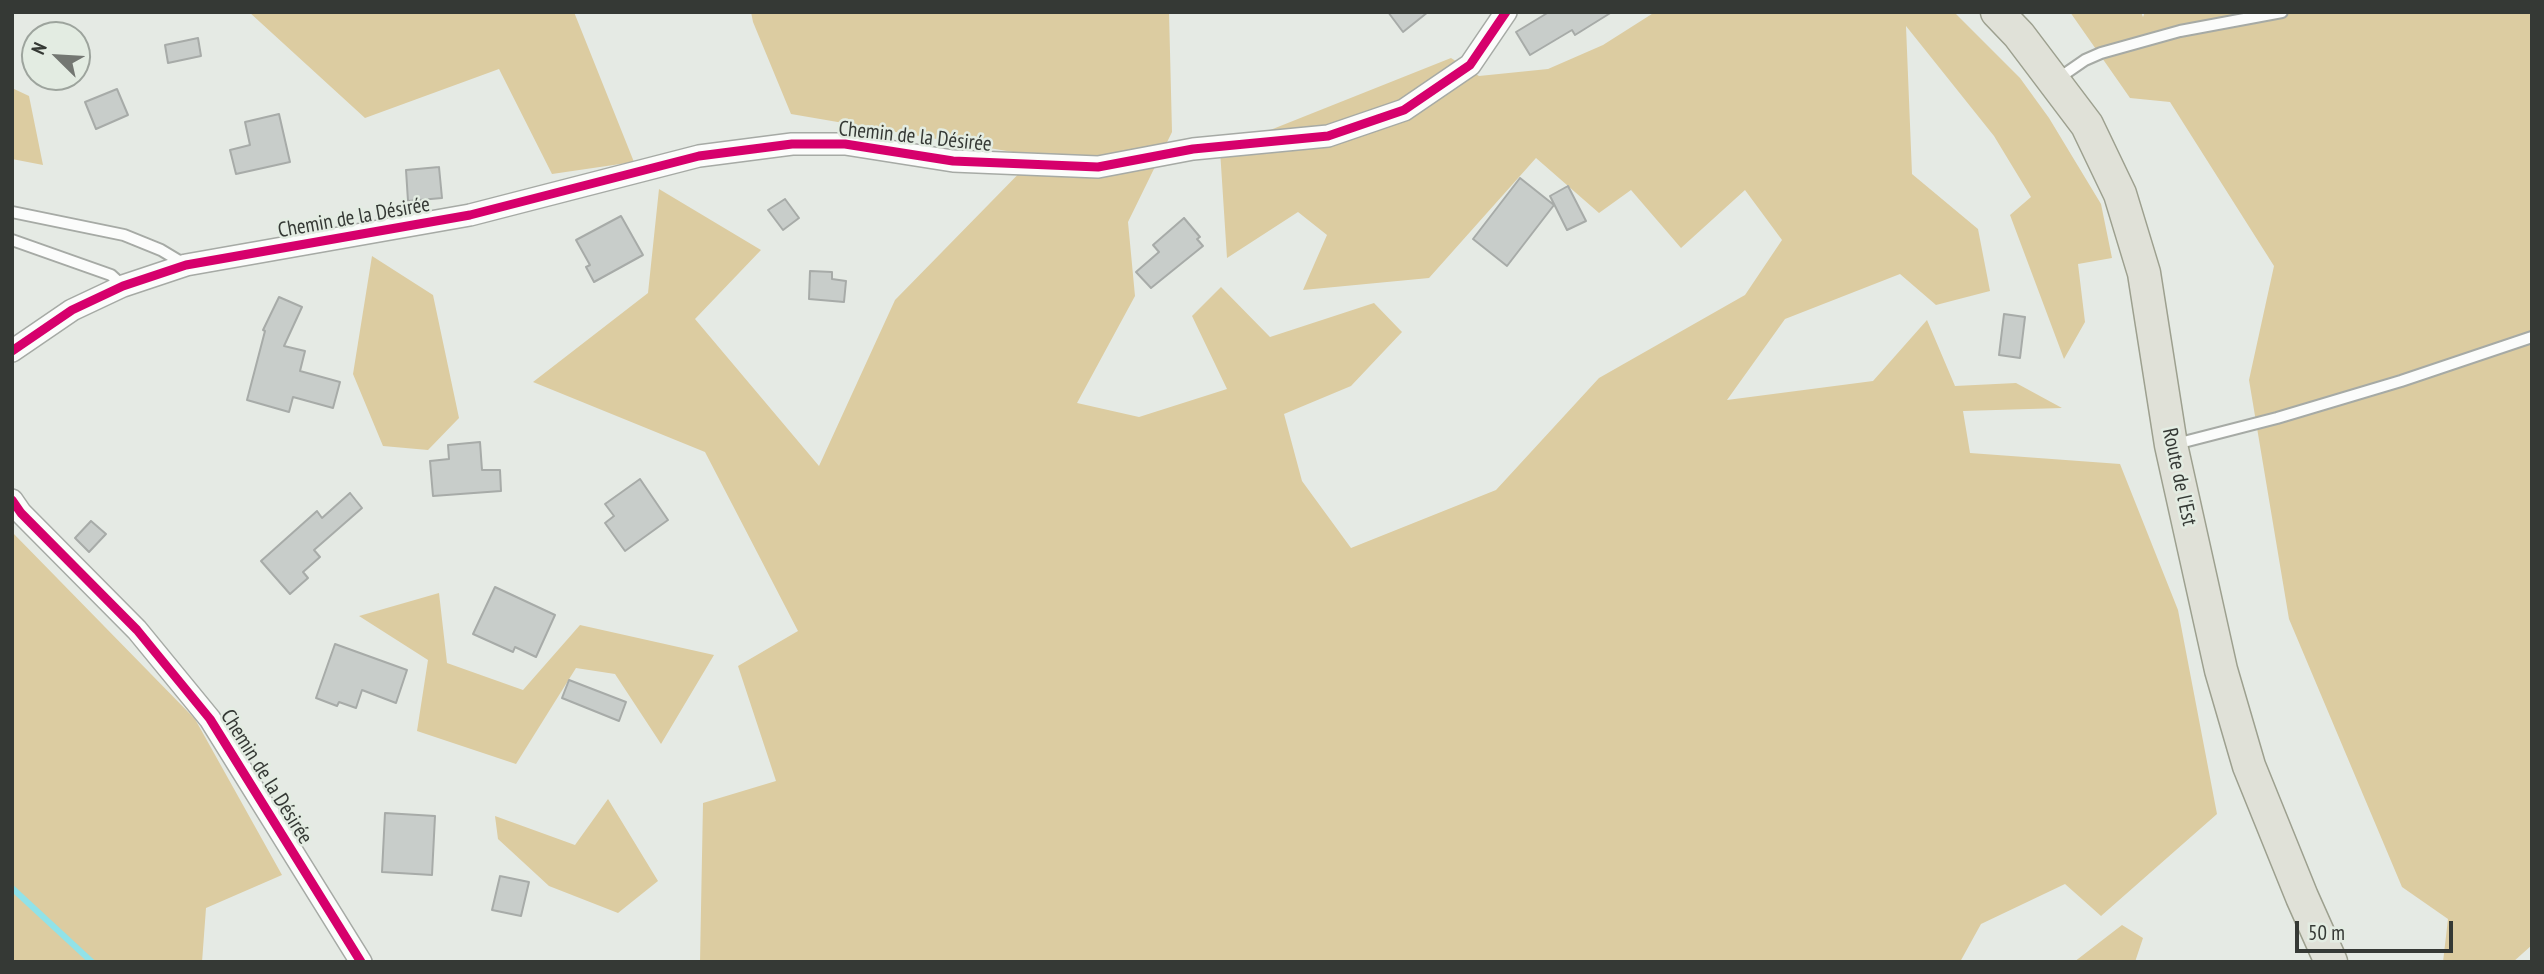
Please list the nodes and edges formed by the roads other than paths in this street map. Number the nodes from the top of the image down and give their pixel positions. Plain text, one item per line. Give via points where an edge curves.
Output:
1 (1506, 12) edge
2 (1997, 12) edge
3 (2282, 12) edge
4 (2054, 82) junction
5 (12, 212) edge
6 (12, 240) edge
7 (186, 265) junction
8 (123, 286) junction
9 (2532, 337) edge
10 (12, 351) edge
11 (2171, 445) junction
12 (12, 500) edge
13 (361, 962) edge
14 (2331, 962) edge

1 - 7 street, Chemin de la Désirée via 1471,65 1404,110 1328,136 1193,149 1098,166 953,161 845,144 792,144 699,156 470,215
2 - 4 main road, Route de l'Est
3 - 4 lane via 2180,31 2101,54
4 - 11 main road, Route de l'Est via 2087,125 2120,194 2144,273
5 - 7 lane via 124,235
6 - 8 lane via 111,275
7 - 8 street, Chemin de la Désirée
8 - 10 street, Chemin de la Désirée via 72,310
9 - 11 lane via 2401,381
11 - 14 main road, Route de l'Est via 2221,670 2249,766
12 - 13 street, Chemin de la Désirée via 138,630 210,719

